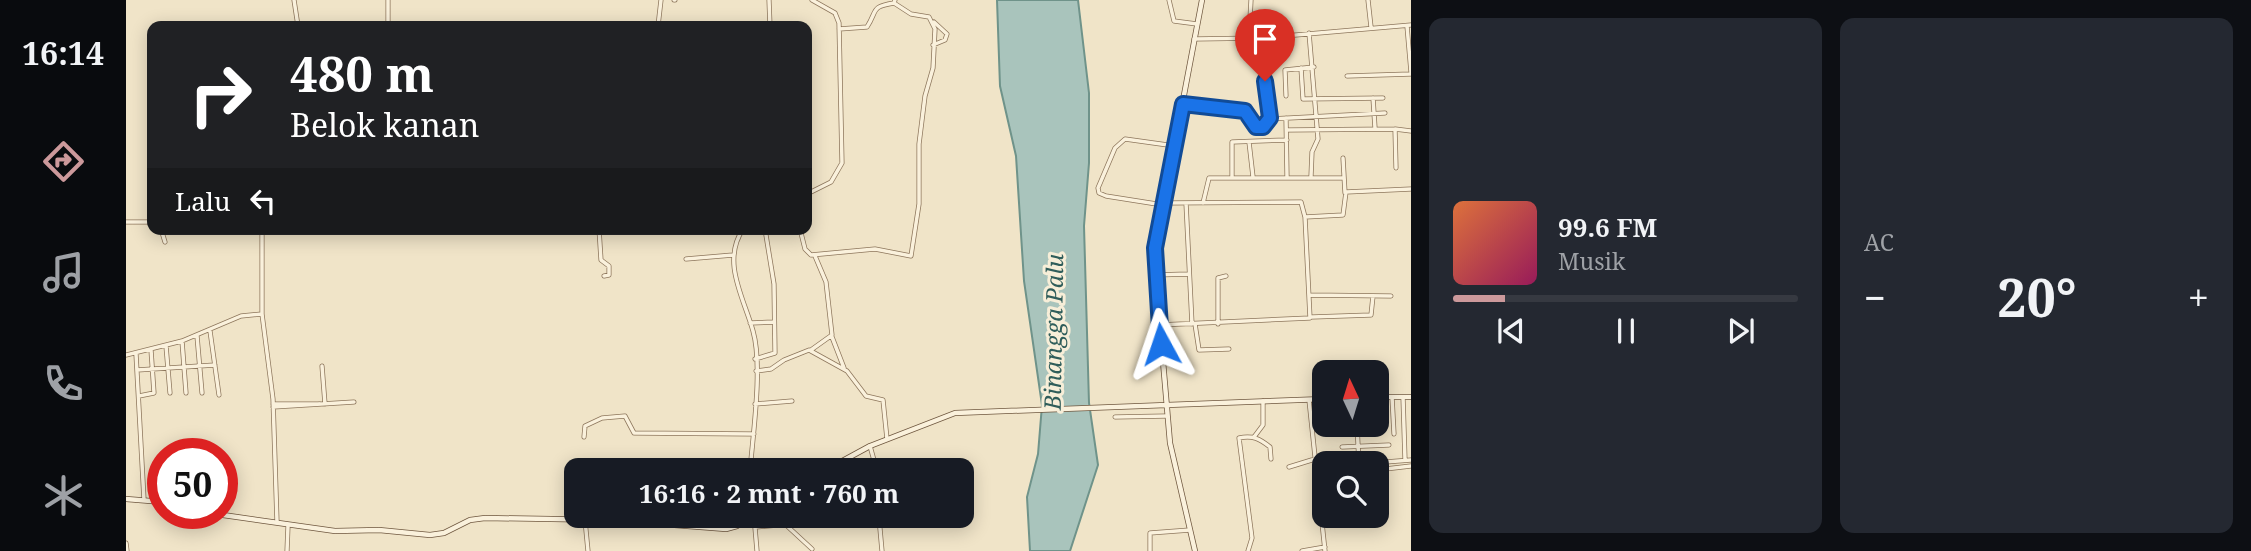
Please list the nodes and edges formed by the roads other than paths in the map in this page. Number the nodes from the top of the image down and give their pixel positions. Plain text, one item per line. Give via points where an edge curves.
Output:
1 (294, 0) edge
2 (388, 0) edge
3 (661, 0) edge
4 (769, 0) edge
5 (812, 0) edge
6 (900, 0) edge
7 (1169, 0) edge
8 (1202, 0) edge
9 (1251, 0) edge
10 (1368, 0) edge
11 (894, 2) edge
12 (906, 10) junction
13 (297, 21) edge
14 (388, 21) edge
15 (659, 21) edge
16 (770, 21) edge
17 (934, 22) junction
18 (1197, 24) junction
19 (1409, 26) edge
20 (1371, 27) junction
21 (839, 29) junction
22 (1309, 33) junction
23 (1261, 38) junction
24 (1194, 39) junction
25 (1249, 39) junction
26 (933, 44) junction
27 (1314, 67) junction
28 (1301, 68) junction
29 (1411, 73) edge
30 (1347, 76) dead end
31 (1286, 96) dead end
32 (1373, 98) junction
33 (1383, 98) dead end
34 (1316, 100) junction
35 (1183, 104) junction
36 (1385, 113) dead end
37 (1374, 114) junction
38 (1316, 116) junction
39 (1270, 118) junction
40 (1286, 118) junction
41 (1375, 128) junction
42 (1317, 129) junction
43 (1395, 129) junction
44 (1287, 130) junction
45 (1411, 131) edge
46 (1287, 141) junction
47 (1249, 142) junction
48 (1175, 146) junction
49 (1343, 158) dead end
50 (1396, 168) dead end
51 (1253, 177) junction
52 (1287, 177) junction
53 (1311, 177) junction
54 (1232, 178) junction
55 (1343, 178) junction
56 (1411, 189) edge
57 (812, 192) edge
58 (1345, 193) junction
59 (1186, 203) junction
60 (1203, 203) junction
61 (1163, 204) junction
62 (1305, 217) junction
63 (126, 222) edge
64 (147, 222) edge
65 (163, 235) edge
66 (262, 235) edge
67 (599, 235) edge
68 (740, 235) edge
69 (766, 235) edge
70 (802, 235) edge
71 (165, 242) dead end
72 (733, 255) junction
73 (815, 256) junction
74 (686, 259) dead end
75 (1188, 274) junction
76 (1154, 275) junction
77 (604, 276) dead end
78 (1226, 276) dead end
79 (1310, 295) junction
80 (1373, 296) junction
81 (1391, 296) dead end
82 (262, 314) junction
83 (1312, 317) junction
84 (772, 322) junction
85 (750, 323) junction
86 (1194, 324) junction
87 (1218, 324) junction
88 (1159, 325) junction
89 (210, 331) junction
90 (197, 336) junction
91 (832, 337) junction
92 (182, 341) junction
93 (166, 346) junction
94 (1229, 349) dead end
95 (151, 350) junction
96 (809, 350) junction
97 (126, 354) edge
98 (136, 354) junction
99 (755, 359) junction
100 (215, 365) junction
101 (200, 366) junction
102 (322, 366) dead end
103 (184, 367) junction
104 (168, 368) junction
105 (152, 369) junction
106 (137, 370) junction
107 (845, 370) junction
108 (755, 371) junction
109 (170, 393) dead end
110 (186, 393) dead end
111 (202, 393) dead end
112 (219, 395) dead end
113 (139, 396) junction
114 (1392, 397) joint
115 (1403, 397) junction
116 (1411, 397) edge
117 (1309, 399) joint
118 (792, 401) dead end
119 (1263, 401) junction
120 (354, 402) dead end
121 (322, 404) junction
122 (755, 404) junction
123 (273, 405) junction
124 (1166, 405) junction
125 (1167, 416) junction
126 (1115, 417) dead end
127 (754, 434) junction
128 (1394, 434) dead end
129 (1254, 436) junction
130 (584, 437) dead end
131 (1358, 438) edge
132 (887, 439) junction
133 (1388, 445) dead end
134 (870, 446) junction
135 (1358, 446) junction
136 (1342, 447) dead end
137 (1314, 451) edge
138 (1358, 451) edge
139 (751, 458) edge
140 (848, 458) edge
141 (873, 458) edge
142 (1271, 459) dead end
143 (1312, 460) edge
144 (1408, 460) edge
145 (1389, 462) edge
146 (1411, 466) edge
147 (1289, 467) dead end
148 (1389, 469) edge
149 (126, 499) edge
150 (144, 500) junction
151 (147, 500) edge
152 (238, 518) edge
153 (564, 520) edge
154 (277, 524) junction
155 (288, 526) junction
156 (586, 528) edge
157 (756, 528) edge
158 (788, 528) edge
159 (881, 528) edge
160 (1323, 528) edge
161 (1190, 530) junction
162 (126, 543) edge
163 (812, 549) dead end
164 (1325, 549) edge
165 (127, 551) edge
166 (287, 551) edge
167 (588, 551) edge
168 (757, 551) edge
169 (882, 551) edge
170 (1150, 551) edge
171 (1195, 551) edge
172 (1248, 551) edge
173 (1302, 551) edge

1 - 13 street
2 - 14 street
3 - 15 street
4 - 16 street
5 - 21 street via 835,13
6 - 12 street
7 - 18 street via 1174,21
8 - 18 street
9 - 25 street
10 - 20 street
11 - 12 street
11 - 21 street via 878,6 867,27
12 - 17 street
17 - 26 street
17 - 26 street via 947,34 945,40
18 - 24 street
19 - 20 street
19 - 29 street
20 - 22 street
21 - 57 street via 842,163 831,182
22 - 23 street
22 - 27 street
23 - 25 street
23 - 39 street
24 - 25 street
24 - 35 street
26 - 73 street via 919,144 919,204 911,256 881,249
27 - 28 street
27 - 34 street
28 - 31 street via 1285,70
28 - 34 street via 1302,98
29 - 30 street
32 - 33 street
32 - 34 street
32 - 37 street
34 - 38 street
35 - 39 street via 1245,111 1257,128
35 - 48 street
36 - 37 street
37 - 38 street
37 - 41 street
38 - 40 street
38 - 42 street
39 - 40 street
40 - 44 street
41 - 42 street
41 - 43 street
42 - 44 street
42 - 53 street
43 - 45 street
43 - 50 street
44 - 46 street
46 - 47 street
46 - 52 street
47 - 51 street
47 - 54 street via 1230,144
48 - 61 street
48 - 61 street via 1125,139 1115,148 1098,188 1098,193 1106,196
49 - 55 street
51 - 52 street
51 - 54 street
52 - 53 street
53 - 55 street
54 - 60 street via 1209,178
55 - 58 street
56 - 58 street
58 - 62 street via 1343,215
59 - 60 street
59 - 61 street
59 - 75 street
60 - 62 street via 1301,202
61 - 76 street
62 - 79 street
63 - 64 street
65 - 71 street
66 - 82 street
67 - 77 street via 601,260 609,266 609,275
68 - 72 street
69 - 84 street via 774,284
70 - 73 street via 808,254
72 - 74 street
72 - 85 street
73 - 91 street via 826,282
75 - 76 street
75 - 86 street
76 - 88 street
78 - 87 street via 1217,278
79 - 80 street
79 - 83 street
80 - 81 street
80 - 83 street via 1371,315
82 - 89 street via 241,316
82 - 123 street
83 - 87 street
84 - 85 street
84 - 99 street via 775,354
85 - 99 street
86 - 87 street
86 - 88 street
86 - 94 street via 1199,349
88 - 124 street
89 - 90 street
89 - 100 street
90 - 92 street
90 - 101 street
91 - 96 street
91 - 107 street
92 - 93 street
92 - 103 street
93 - 95 street
93 - 104 street
95 - 98 street
95 - 105 street
96 - 107 street
96 - 108 street via 771,369
97 - 98 street
98 - 106 street
99 - 108 street
100 - 101 street
100 - 112 street
101 - 103 street
101 - 111 street
102 - 121 street
103 - 104 street
103 - 110 street
104 - 105 street
104 - 109 street
105 - 106 street
105 - 113 street via 154,393
106 - 113 street
107 - 132 street via 866,396 883,400
108 - 122 street
113 - 150 street
114 - 115 street
114 - 128 street
115 - 116 street
115 - 144 street
117 - 119 street
117 - 137 street
118 - 122 street
119 - 124 street
119 - 129 street via 1263,425
120 - 121 street
121 - 123 street
122 - 127 street
123 - 154 street
124 - 125 street
124 - 132 street via 950,414
125 - 126 street
125 - 161 street
127 - 130 street via 634,433 625,415 596,420 585,426
127 - 139 street
129 - 142 street via 1270,446
129 - 172 street via 1239,439 1252,538
131 - 135 street
132 - 134 street
133 - 135 street
134 - 140 street
134 - 141 street
135 - 136 street
135 - 138 street
143 - 147 street
144 - 145 street
146 - 148 street
149 - 150 street
150 - 151 street
152 - 154 street
153 - 155 street via 478,518 430,535
154 - 155 street
155 - 166 street
156 - 167 street
157 - 168 street
158 - 163 street
159 - 169 street
160 - 164 street
161 - 170 street via 1150,533
161 - 171 street
162 - 165 street
164 - 173 street

